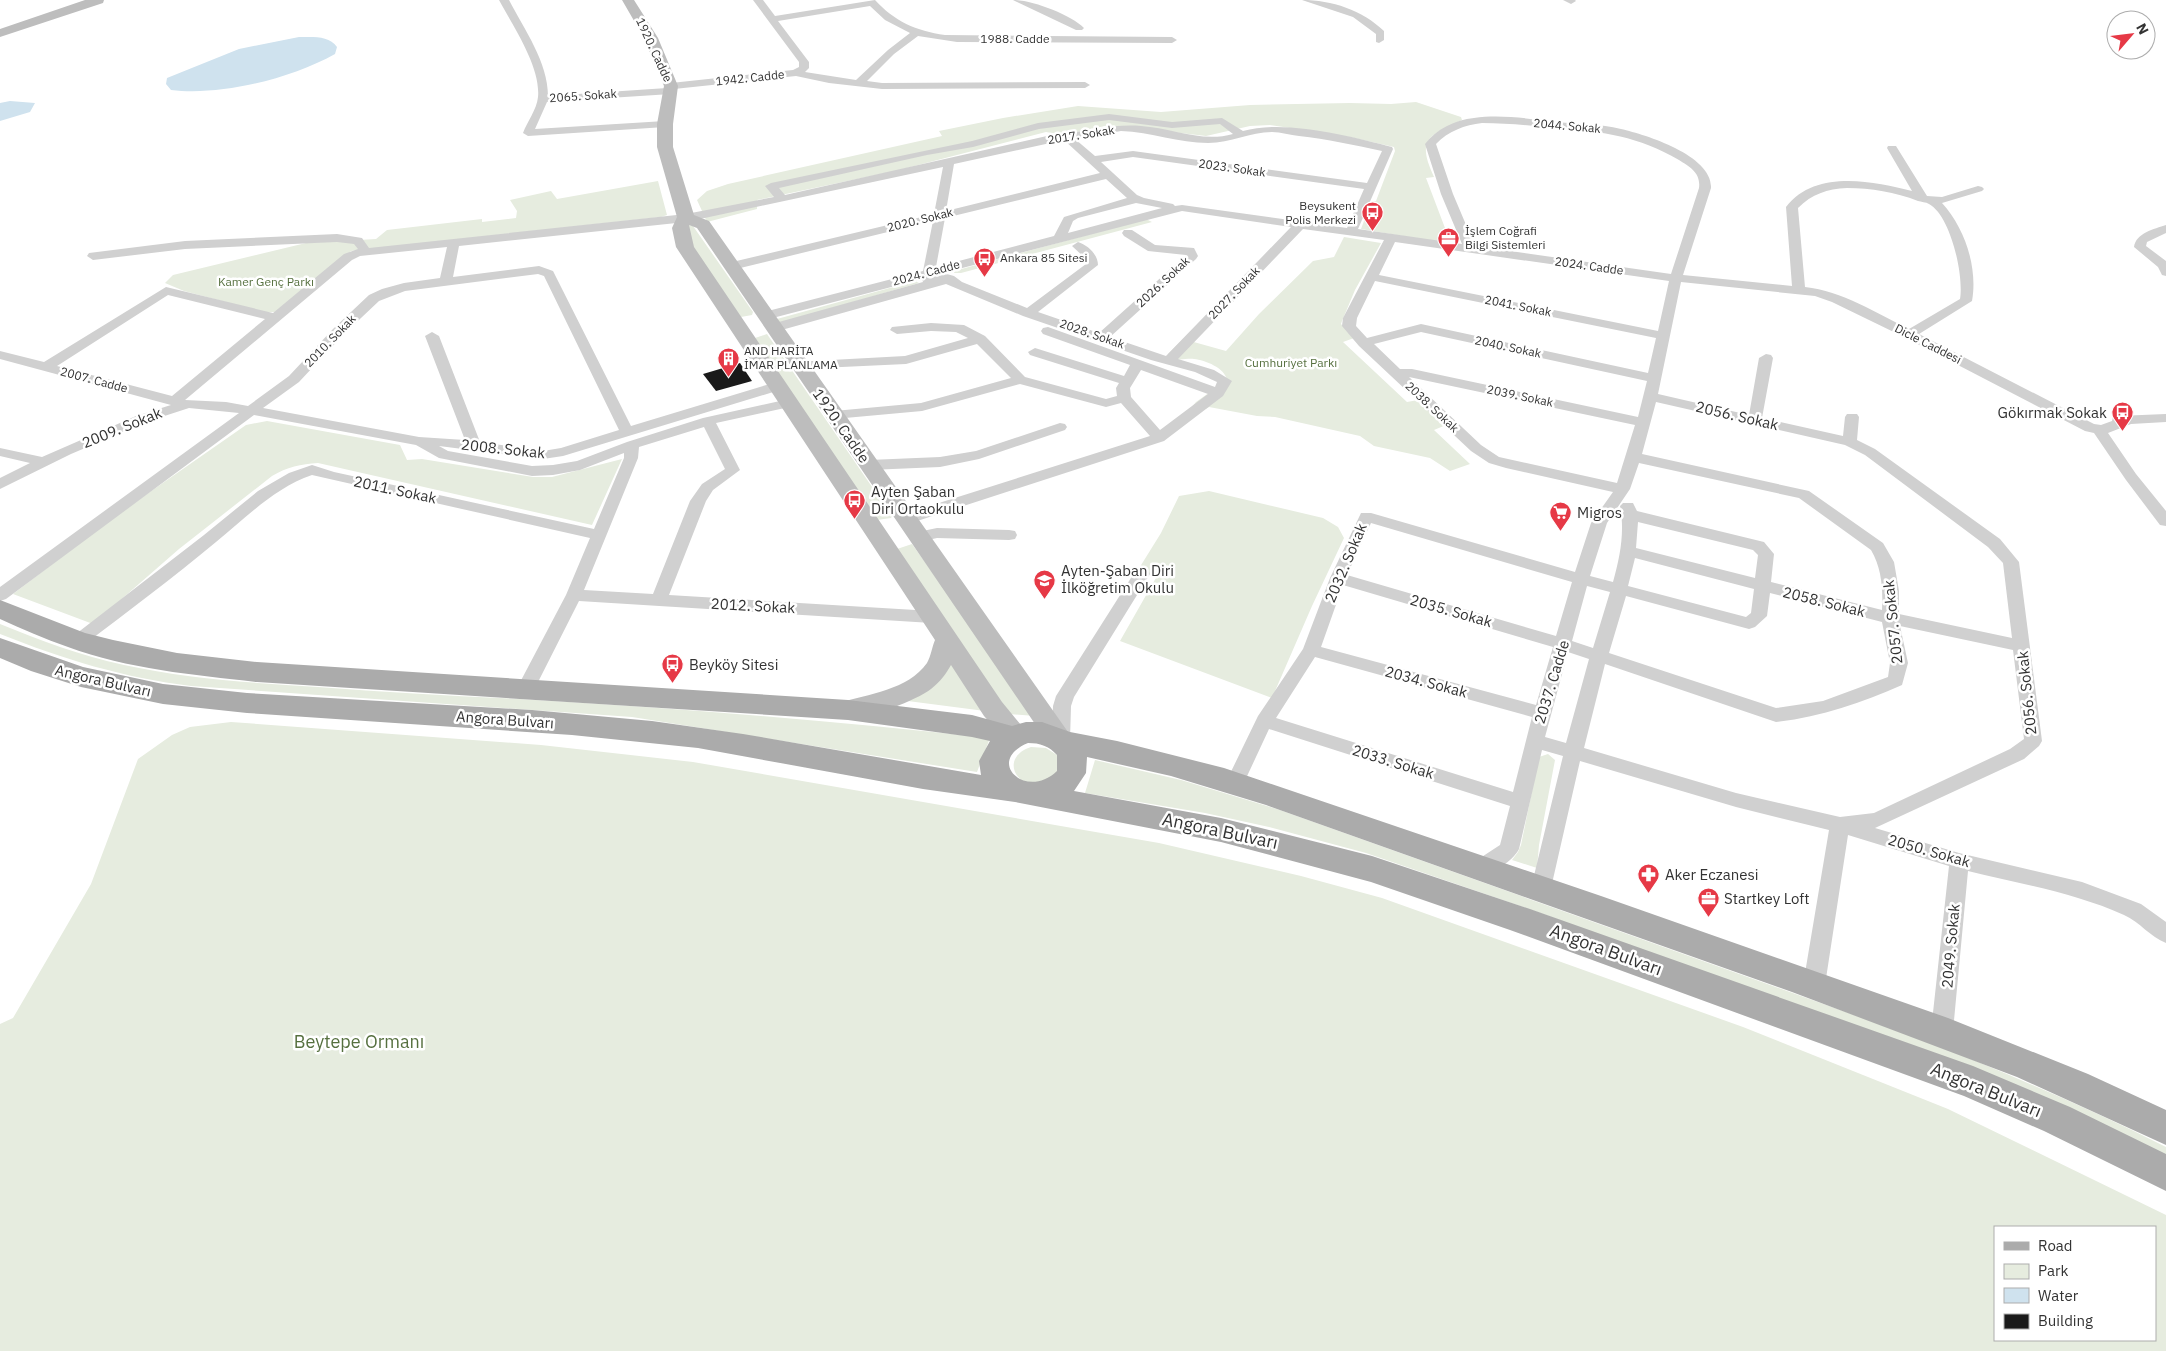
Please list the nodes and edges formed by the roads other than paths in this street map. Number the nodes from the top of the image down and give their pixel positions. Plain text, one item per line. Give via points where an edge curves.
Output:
1 (98, 0) edge
2 (504, 0) edge
3 (628, 0) edge
4 (758, 0) edge
5 (1018, 0) edge
6 (1307, 0) edge
7 (871, 2) edge
8 (774, 19) junction
9 (1079, 28) dead end
10 (0, 33) edge
11 (916, 33) junction
12 (1172, 40) dead end
13 (1379, 40) dead end
14 (796, 73) junction
15 (858, 84) junction
16 (1085, 85) dead end
17 (671, 89) junction
18 (542, 99) junction
19 (665, 124) junction
20 (1038, 126) junction
21 (1242, 134) junction
22 (1068, 138) junction
23 (1892, 148) dead end
24 (1092, 160) junction
25 (949, 163) junction
26 (1108, 175) junction
27 (1372, 187) junction
28 (1978, 189) dead end
29 (782, 199) junction
30 (1137, 199) junction
31 (1928, 199) junction
32 (1155, 209) junction
33 (1204, 212) junction
34 (940, 215) junction
35 (686, 218) junction
36 (1162, 223) junction
37 (1300, 225) junction
38 (2166, 229) edge
39 (1351, 232) junction
40 (1128, 233) junction
41 (1391, 238) junction
42 (1059, 239) junction
43 (454, 242) junction
44 (1078, 246) junction
45 (1470, 249) junction
46 (366, 252) junction
47 (93, 256) dead end
48 (732, 266) junction
49 (930, 272) junction
50 (2166, 272) edge
51 (1372, 277) junction
52 (1676, 278) junction
53 (947, 280) junction
54 (446, 281) junction
55 (928, 286) junction
56 (1799, 290) junction
57 (1028, 313) junction
58 (276, 318) junction
59 (769, 322) junction
60 (742, 329) junction
61 (897, 330) dead end
62 (1909, 334) junction
63 (432, 336) dead end
64 (1664, 336) junction
65 (1102, 337) junction
66 (980, 339) junction
67 (1364, 343) junction
68 (1035, 352) dead end
69 (0, 355) edge
70 (1766, 358) dead end
71 (1169, 361) junction
72 (799, 365) junction
73 (1137, 365) junction
74 (46, 367) junction
75 (1396, 373) junction
76 (1654, 378) junction
77 (1020, 380) junction
78 (1127, 382) junction
79 (1218, 393) junction
80 (783, 394) junction
81 (1650, 397) junction
82 (1124, 398) junction
83 (181, 403) junction
84 (251, 411) junction
85 (834, 415) junction
86 (1852, 417) dead end
87 (2166, 418) edge
88 (1755, 420) junction
89 (708, 421) junction
90 (1643, 422) junction
91 (2096, 425) junction
92 (1060, 426) dead end
93 (1159, 438) junction
94 (630, 439) junction
95 (419, 442) junction
96 (1850, 442) junction
97 (474, 446) junction
98 (0, 452) edge
99 (1634, 456) junction
100 (43, 462) junction
101 (869, 466) junction
102 (0, 484) edge
103 (1622, 489) junction
104 (1631, 515) junction
105 (2166, 520) edge
106 (912, 528) junction
107 (874, 530) junction
108 (600, 534) junction
109 (1009, 535) dead end
110 (887, 548) junction
111 (1628, 551) junction
112 (1142, 574) dead end
113 (1338, 578) junction
114 (1581, 579) junction
115 (1763, 587) junction
116 (1620, 589) junction
117 (0, 595) edge
118 (574, 595) junction
119 (659, 600) junction
120 (0, 609) edge
121 (932, 616) junction
122 (1890, 618) junction
123 (947, 640) junction
124 (78, 641) junction
125 (1563, 644) junction
126 (2022, 646) junction
127 (0, 648) edge
128 (1311, 650) junction
129 (1599, 656) junction
130 (526, 688) junction
131 (848, 710) junction
132 (1542, 713) junction
133 (1264, 721) junction
134 (1014, 737) junction
135 (1061, 740) junction
136 (1534, 741) junction
137 (1573, 752) junction
138 (1235, 782) junction
139 (1019, 792) junction
140 (1521, 802) junction
141 (1840, 825) junction
142 (1958, 861) junction
143 (1481, 868) junction
144 (1541, 888) junction
145 (2166, 934) edge
146 (1814, 985) junction
147 (1942, 1031) junction
148 (2166, 1128) edge
149 (2166, 1173) edge

1 - 10 main road
2 - 18 street, 2065. Sokak via 540,74 544,91
3 - 17 main road, 1920. Cadde via 645,26 666,70
4 - 8 street, 1942. Cadde
5 - 9 street
6 - 13 street via 1358,15 1381,33
7 - 8 street
7 - 11 street, 1988. Cadde via 895,23
8 - 14 street, 1942. Cadde via 804,62 804,68
11 - 12 street, 1988. Cadde via 957,39
11 - 15 street
14 - 15 street
14 - 17 street, 1942. Cadde
15 - 16 street via 914,87
17 - 18 street, 2065. Sokak
17 - 19 main road, 1920. Cadde
18 - 19 street via 528,133
19 - 35 main road, 1920. Cadde via 667,159
20 - 21 street via 1109,117 1172,125 1222,121
20 - 22 street via 1046,134
20 - 29 street via 973,144 771,186
21 - 22 street, 2017. Sokak via 1209,140 1121,128
21 - 27 street, 2017. Sokak via 1272,129 1334,137 1388,149
22 - 24 street
22 - 25 street, 2017. Sokak
23 - 31 street
24 - 26 street
24 - 27 street, 2023. Sokak via 1133,154
25 - 29 street, 2017. Sokak
25 - 34 street
26 - 30 street
26 - 34 street, 2020. Sokak
27 - 39 street, 2017. Sokak
28 - 31 street
29 - 35 street, 2017. Sokak
30 - 32 street
30 - 42 street via 1074,216 1068,220
31 - 56 street via 1876,185 1853,183 1820,189 1798,199 1792,207
31 - 62 street via 1942,209 1956,233 1969,282 1966,301
32 - 33 street, 2024. Cadde via 1182,208
32 - 36 street
32 - 42 street, 2024. Cadde
33 - 36 street, 2024. Cadde
33 - 37 street, 2024. Cadde
34 - 48 street, 2020. Sokak
34 - 49 street
35 - 43 street, 2017. Sokak
35 - 48 main road, 1920. Cadde via 703,225
35 - 60 main road, 1920. Cadde via 680,228 685,247
36 - 40 street, 2024. Cadde
37 - 39 street, 2024. Cadde
37 - 71 street, 2027. Sokak
38 - 50 street via 2148,236 2140,246 2164,265
39 - 41 street, 2024. Cadde
40 - 44 street, 2024. Cadde
40 - 65 street, 2026. Sokak via 1152,248 1190,251 1192,256
41 - 45 street, 2024. Cadde
41 - 51 street, 2038. Sokak
42 - 49 street, 2024. Cadde
43 - 46 street, 2017. Sokak
43 - 54 street
44 - 53 street, 2024. Cadde
44 - 57 street via 1092,258 1092,265
45 - 52 street, 2024. Cadde
45 - 52 street, 2044. Sokak via 1434,158 1432,140 1472,121 1609,130 1653,142 1699,170 1706,180
46 - 47 street via 358,240 337,238 184,245
46 - 58 street, 2017. Sokak via 348,257
48 - 59 main road, 1920. Cadde
49 - 53 street, 2028. Sokak
49 - 55 street
49 - 59 street, 2024. Cadde
51 - 64 street, 2041. Sokak
51 - 67 street, 2038. Sokak via 1349,323
52 - 56 street, Dicle Caddesi
52 - 64 street, 2037. Cadde
53 - 55 street, 2024. Cadde
53 - 57 street, 2028. Sokak
54 - 84 street, 2010. Sokak via 404,287 374,298 294,379
54 - 94 street, 2010. Sokak via 523,271 539,270 549,274
55 - 59 street, 2024. Cadde
55 - 73 street, 2028. Sokak
56 - 62 street, Dicle Caddesi via 1825,294
57 - 65 street, 2028. Sokak
58 - 74 street via 166,291
58 - 83 street, 2017. Sokak
59 - 60 main road
59 - 72 main road, 1920. Cadde
60 - 80 main road, 1920. Cadde
61 - 66 street via 959,328
62 - 91 street, Dicle Caddesi via 2053,409
63 - 97 street
64 - 76 street, 2037. Cadde
65 - 71 street, 2028. Sokak
66 - 72 street via 906,360
66 - 77 street
67 - 75 street, 2038. Sokak
67 - 76 street, 2040. Sokak via 1421,328
68 - 78 street
69 - 74 street, 2007. Cadde
70 - 88 street
71 - 79 street, 2028. Sokak via 1216,375 1225,381
72 - 85 main road, 1920. Cadde
73 - 78 street, 2028. Sokak
73 - 79 street, 2028. Sokak
74 - 83 street, 2007. Cadde
75 - 90 street, 2039. Sokak via 1412,373
75 - 103 street, 2038. Sokak via 1476,448 1494,460
76 - 81 street, 2037. Cadde
77 - 82 street via 1106,403
77 - 85 street via 922,408
78 - 82 street, 2028. Sokak via 1123,388
79 - 93 street
80 - 89 street
80 - 94 street, 2008. Sokak
80 - 107 main road, 1920. Cadde
81 - 88 street, 2056. Sokak
81 - 90 street, 2037. Cadde
82 - 93 street
83 - 84 street, 2009. Sokak
83 - 100 street, 2009. Sokak
84 - 95 street, 2008. Sokak
84 - 117 street, 2010. Sokak
85 - 101 main road, 1920. Cadde
86 - 96 street
87 - 91 street
88 - 96 street, 2056. Sokak
89 - 94 street
89 - 119 street via 733,470 707,487 698,501
90 - 99 street, 2037. Cadde
91 - 105 street via 2131,477
92 - 101 street via 979,455 940,462
93 - 106 street
94 - 95 street via 580,465 532,470 444,455
94 - 97 street, 2008. Sokak via 543,455
94 - 108 street via 631,458
95 - 97 street, 2008. Sokak
96 - 126 street, 2056. Sokak via 1870,452 1994,543 2011,562
98 - 100 street
99 - 103 street, 2037. Cadde
99 - 122 street, 2057. Sokak via 1804,494 1877,547 1886,562 1891,591
100 - 102 street, 2009. Sokak
101 - 106 main road, 1920. Cadde
103 - 104 street
103 - 114 street, 2037. Cadde via 1599,523
104 - 111 street
104 - 115 street via 1758,546 1766,554
106 - 107 main road
106 - 109 street via 937,533
106 - 110 main road
106 - 135 main road, 1920. Cadde
107 - 110 main road, 1920. Cadde
108 - 118 street
108 - 124 street, 2011. Sokak via 312,470 294,476 263,494
110 - 121 main road, 1920. Cadde
111 - 115 street, 2058. Sokak
111 - 116 street
112 - 135 street via 1065,696
113 - 114 street, 2032. Sokak via 1366,516
113 - 125 street, 2035. Sokak
113 - 128 street, 2032. Sokak
114 - 116 street
114 - 125 street, 2037. Cadde
115 - 116 street via 1759,616 1749,623
115 - 122 street, 2058. Sokak
116 - 129 street
118 - 119 street, 2012. Sokak
118 - 130 street
119 - 121 street, 2012. Sokak
120 - 124 main road
121 - 123 main road, 1920. Cadde
122 - 126 street, 2058. Sokak
122 - 129 street, 2057. Sokak via 1899,663 1896,681 1847,702 1805,713 1776,715
123 - 131 main road via 938,666 921,682 890,697
123 - 134 main road, 1920. Cadde
124 - 130 main road via 142,657 209,666 316,676
125 - 129 street, 2035. Sokak
125 - 132 street, 2037. Cadde
126 - 141 street, 2056. Sokak via 2033,741 2017,754 1877,820
127 - 139 main road, Angora Bulvarı via 64,673 147,692 248,703 654,732 812,757 950,784
128 - 132 street, 2034. Sokak
128 - 133 street, 2032. Sokak
129 - 137 street
130 - 131 main road
131 - 134 main road via 972,726
132 - 136 street, 2037. Cadde
133 - 138 street, 2032. Sokak
133 - 140 street, 2033. Sokak
134 - 135 main road via 1039,732
134 - 139 main road via 998,750 993,765 1000,780
135 - 138 main road via 1117,750
135 - 139 main road, Angora Bulvarı via 1074,757 1073,769 1067,780 1048,792
136 - 137 street, 2056. Sokak
136 - 140 street, 2037. Cadde
137 - 141 street, 2056. Sokak via 1736,800
137 - 144 street
138 - 143 main road
139 - 149 main road, Angora Bulvarı via 1221,830 1407,879 1973,1083 2057,1118
140 - 143 street, 2037. Cadde via 1509,848
141 - 142 street, 2050. Sokak
141 - 146 street
142 - 145 street, 2050. Sokak via 2082,890 2134,910
142 - 147 street, 2049. Sokak
143 - 144 main road
144 - 146 main road
146 - 147 main road
147 - 148 main road via 2050,1073

